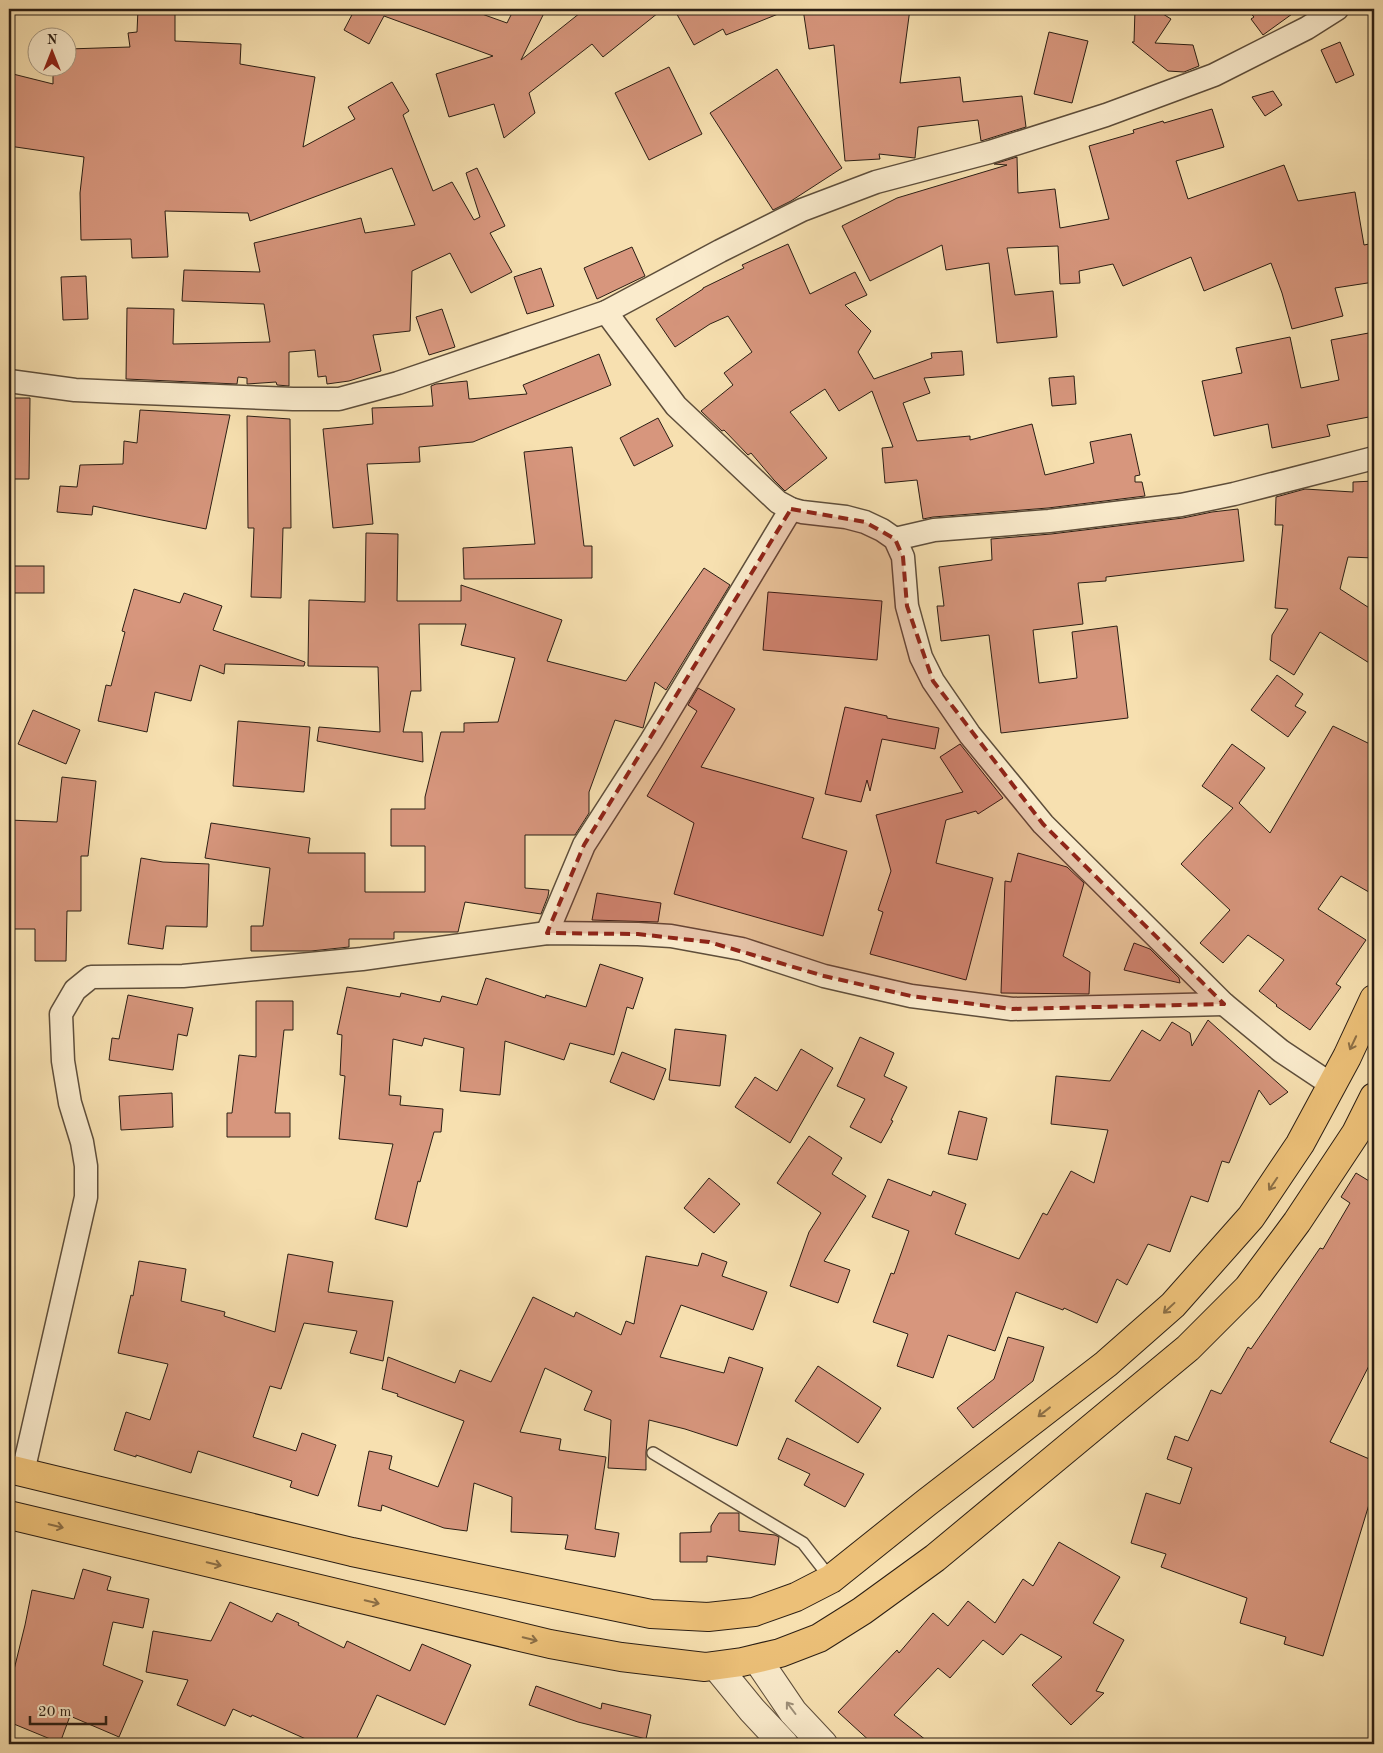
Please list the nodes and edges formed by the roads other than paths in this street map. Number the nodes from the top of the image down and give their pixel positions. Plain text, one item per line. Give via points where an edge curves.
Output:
1 (1337, 9) edge
2 (606, 312) junction
3 (9, 381) edge
4 (1374, 458) edge
5 (790, 509) junction
6 (895, 539) junction
7 (547, 933) junction
8 (1374, 999) edge
9 (1224, 1004) junction
10 (1332, 1085) junction
11 (1374, 1097) edge
12 (653, 1453) dead end
13 (16, 1470) edge
14 (9, 1515) edge
15 (352, 1552) junction
16 (831, 1579) junction
17 (341, 1594) junction
18 (757, 1659) junction
19 (716, 1666) junction
20 (784, 1744) edge
21 (823, 1744) edge

1 - 2 street via 1308,28 1214,75 1106,115 990,152 876,182 802,210
2 - 3 street via 398,383 339,399 232,398 75,390
2 - 5 street via 676,406 778,502
4 - 6 street via 1180,505 1049,521 934,530
5 - 6 street via 865,522
5 - 7 street via 652,741 584,845
6 - 9 street via 903,557 907,606 921,657 946,702 1043,824
7 - 9 street via 638,934 709,942 742,949 824,976 911,996 1012,1009
7 - 13 street via 342,961 183,976 90,977 76,990 61,1014 63,1061 85,1158 86,1197
8 -> 10 highway
9 - 10 street via 1282,1051
10 -> 16 highway via 1300,1144 1251,1217 1173,1305 1106,1364
11 - 18 highway via 1356,1133 1297,1222 1248,1288 1188,1348 935,1558 869,1606 819,1638
12 - 16 lane via 803,1543
13 - 15 highway
14 -> 17 highway
15 - 16 highway via 651,1614 708,1617 754,1612 796,1598
15 - 17 highway
17 -> 19 highway via 550,1644 631,1659
18 - 19 highway
21 -> 18 street via 794,1712
19 - 20 street

